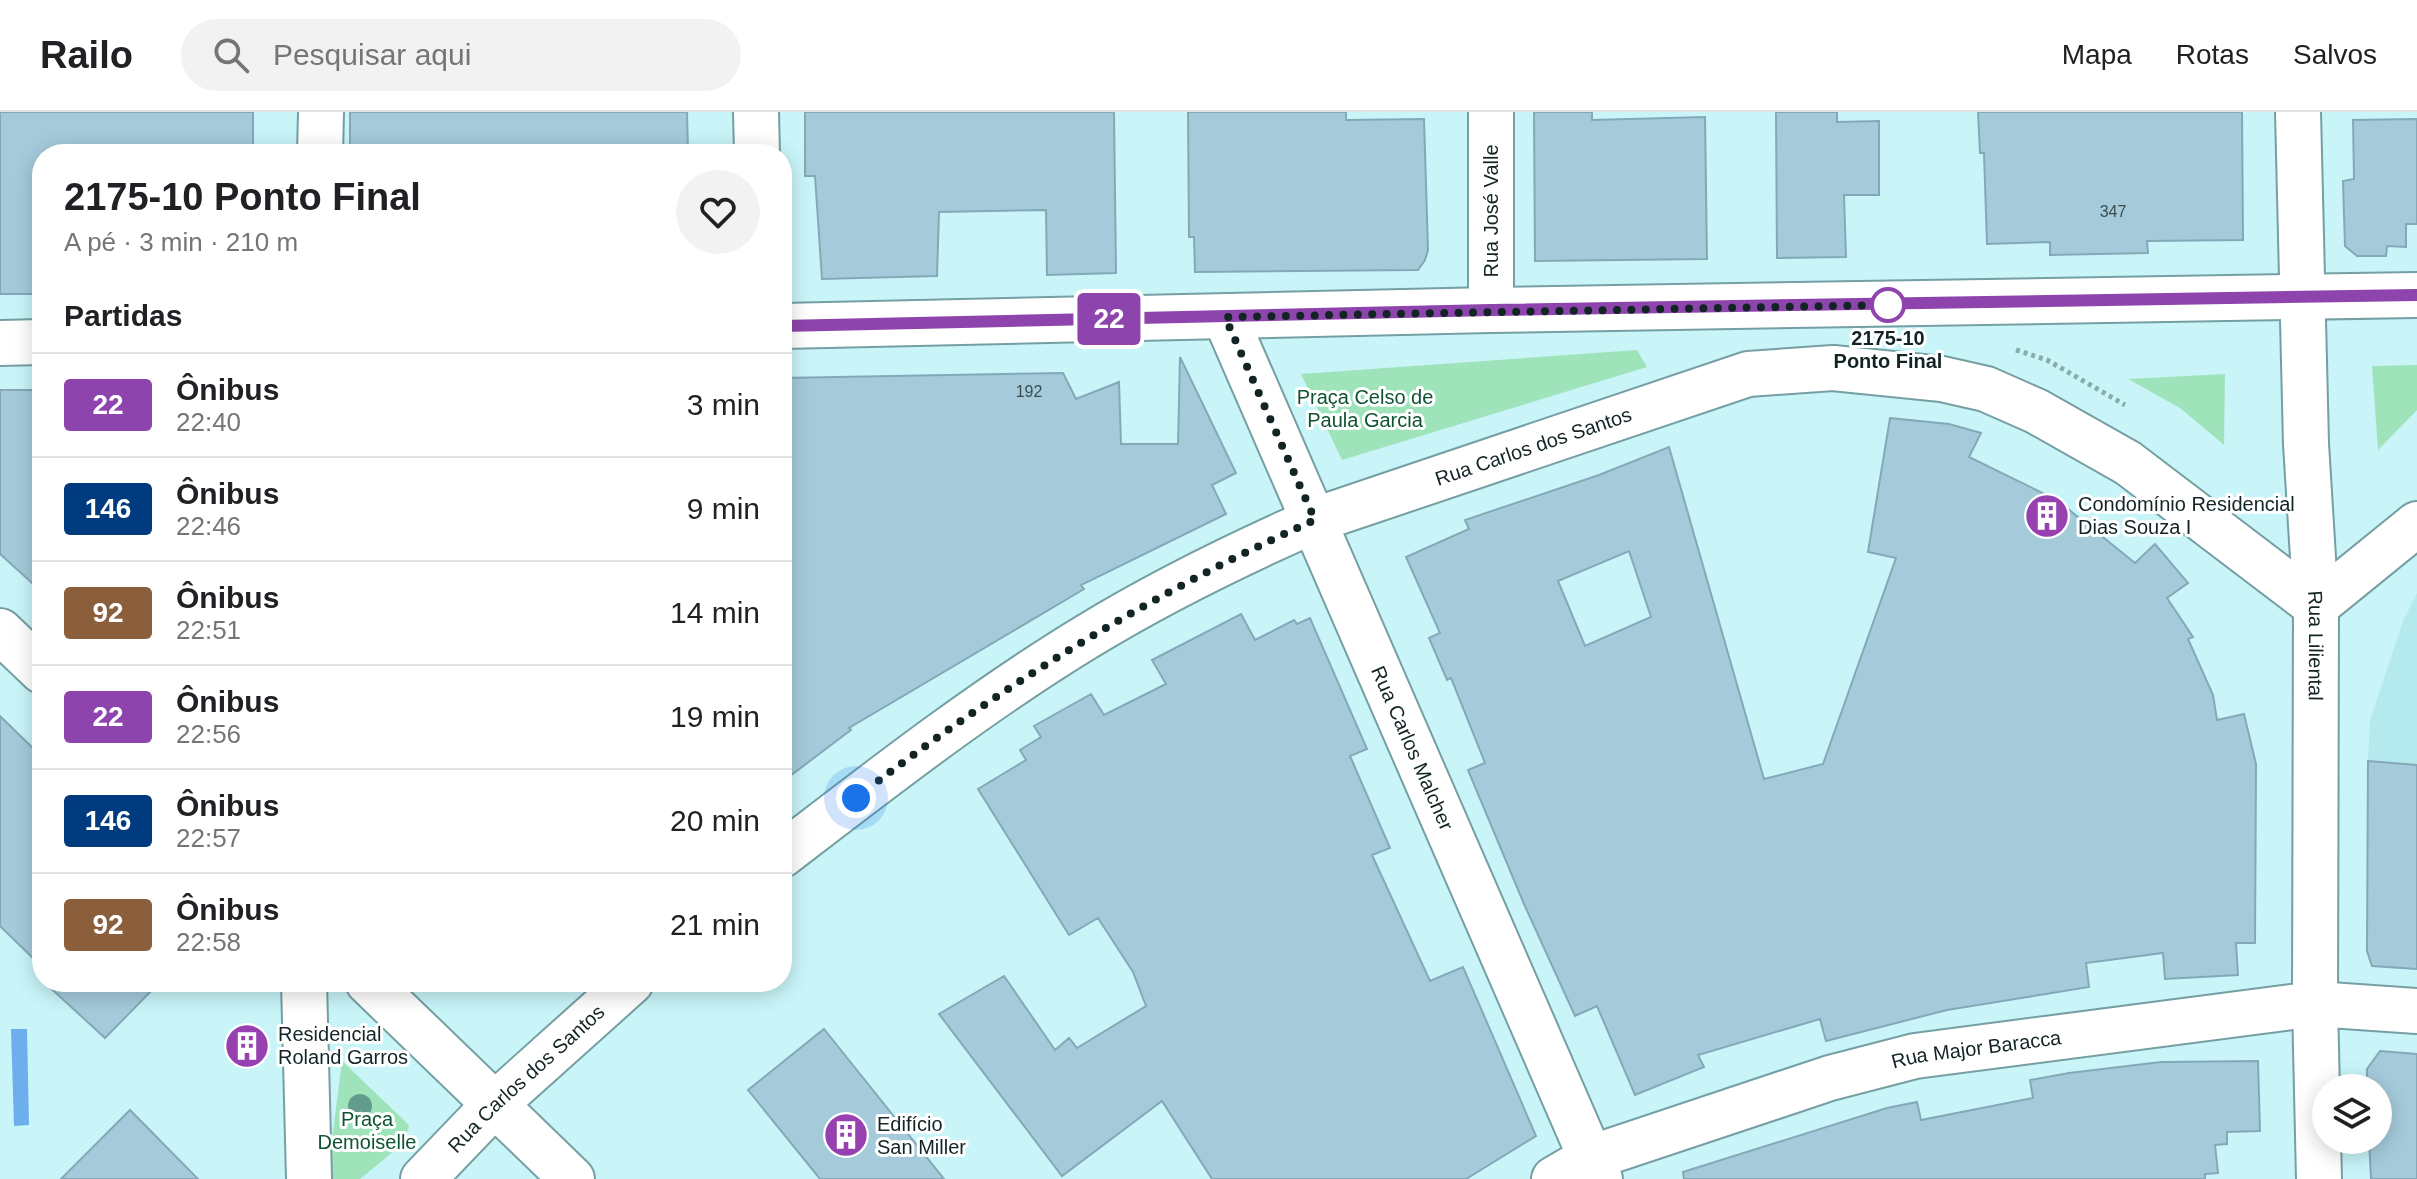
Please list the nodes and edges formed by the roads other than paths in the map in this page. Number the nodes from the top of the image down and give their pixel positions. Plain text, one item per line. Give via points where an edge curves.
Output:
1 (321, 112) edge
2 (756, 112) edge
3 (1491, 112) edge
4 (2298, 112) edge
5 (320, 144) edge
6 (757, 144) edge
7 (2417, 295) edge
8 (2303, 298) junction
9 (1491, 310) junction
10 (1225, 317) junction
11 (792, 326) edge
12 (32, 342) edge
13 (0, 343) edge
14 (1315, 520) junction
15 (2417, 524) edge
16 (2316, 606) junction
17 (0, 631) edge
18 (32, 661) edge
19 (792, 847) edge
20 (304, 992) edge
21 (378, 992) edge
22 (620, 992) edge
23 (2315, 1004) junction
24 (2417, 1011) edge
25 (494, 1105) junction
26 (301, 1170) edge
27 (1581, 1172) edge
28 (423, 1179) edge
29 (572, 1179) edge
30 (2319, 1179) edge

1 - 5 street
2 - 6 street
3 - 9 street, Rua José Valle
4 - 8 street, Rua Liliental
7 - 8 street
8 - 9 street
8 - 16 street, Rua Liliental
9 - 10 street
10 - 11 street
10 - 14 street, Rua Carlos Malcher
12 - 13 street
14 - 16 street, Rua Carlos dos Santos via 1748,374 1833,368 1942,379 1986,389 2036,411 2128,463
14 - 19 street, Rua Carlos dos Santos via 1251,548 1088,636 905,760
14 - 27 street, Rua Carlos Malcher
15 - 16 street
16 - 23 street, Rua Liliental
17 - 18 street
20 - 26 street
21 - 25 street
22 - 25 street, Rua Carlos dos Santos
23 - 24 street, Rua Major Baracca
23 - 27 street, Rua Major Baracca via 1915,1056 1830,1078
23 - 30 street, Rua Liliental
25 - 28 street, Rua Carlos dos Santos
25 - 29 street

